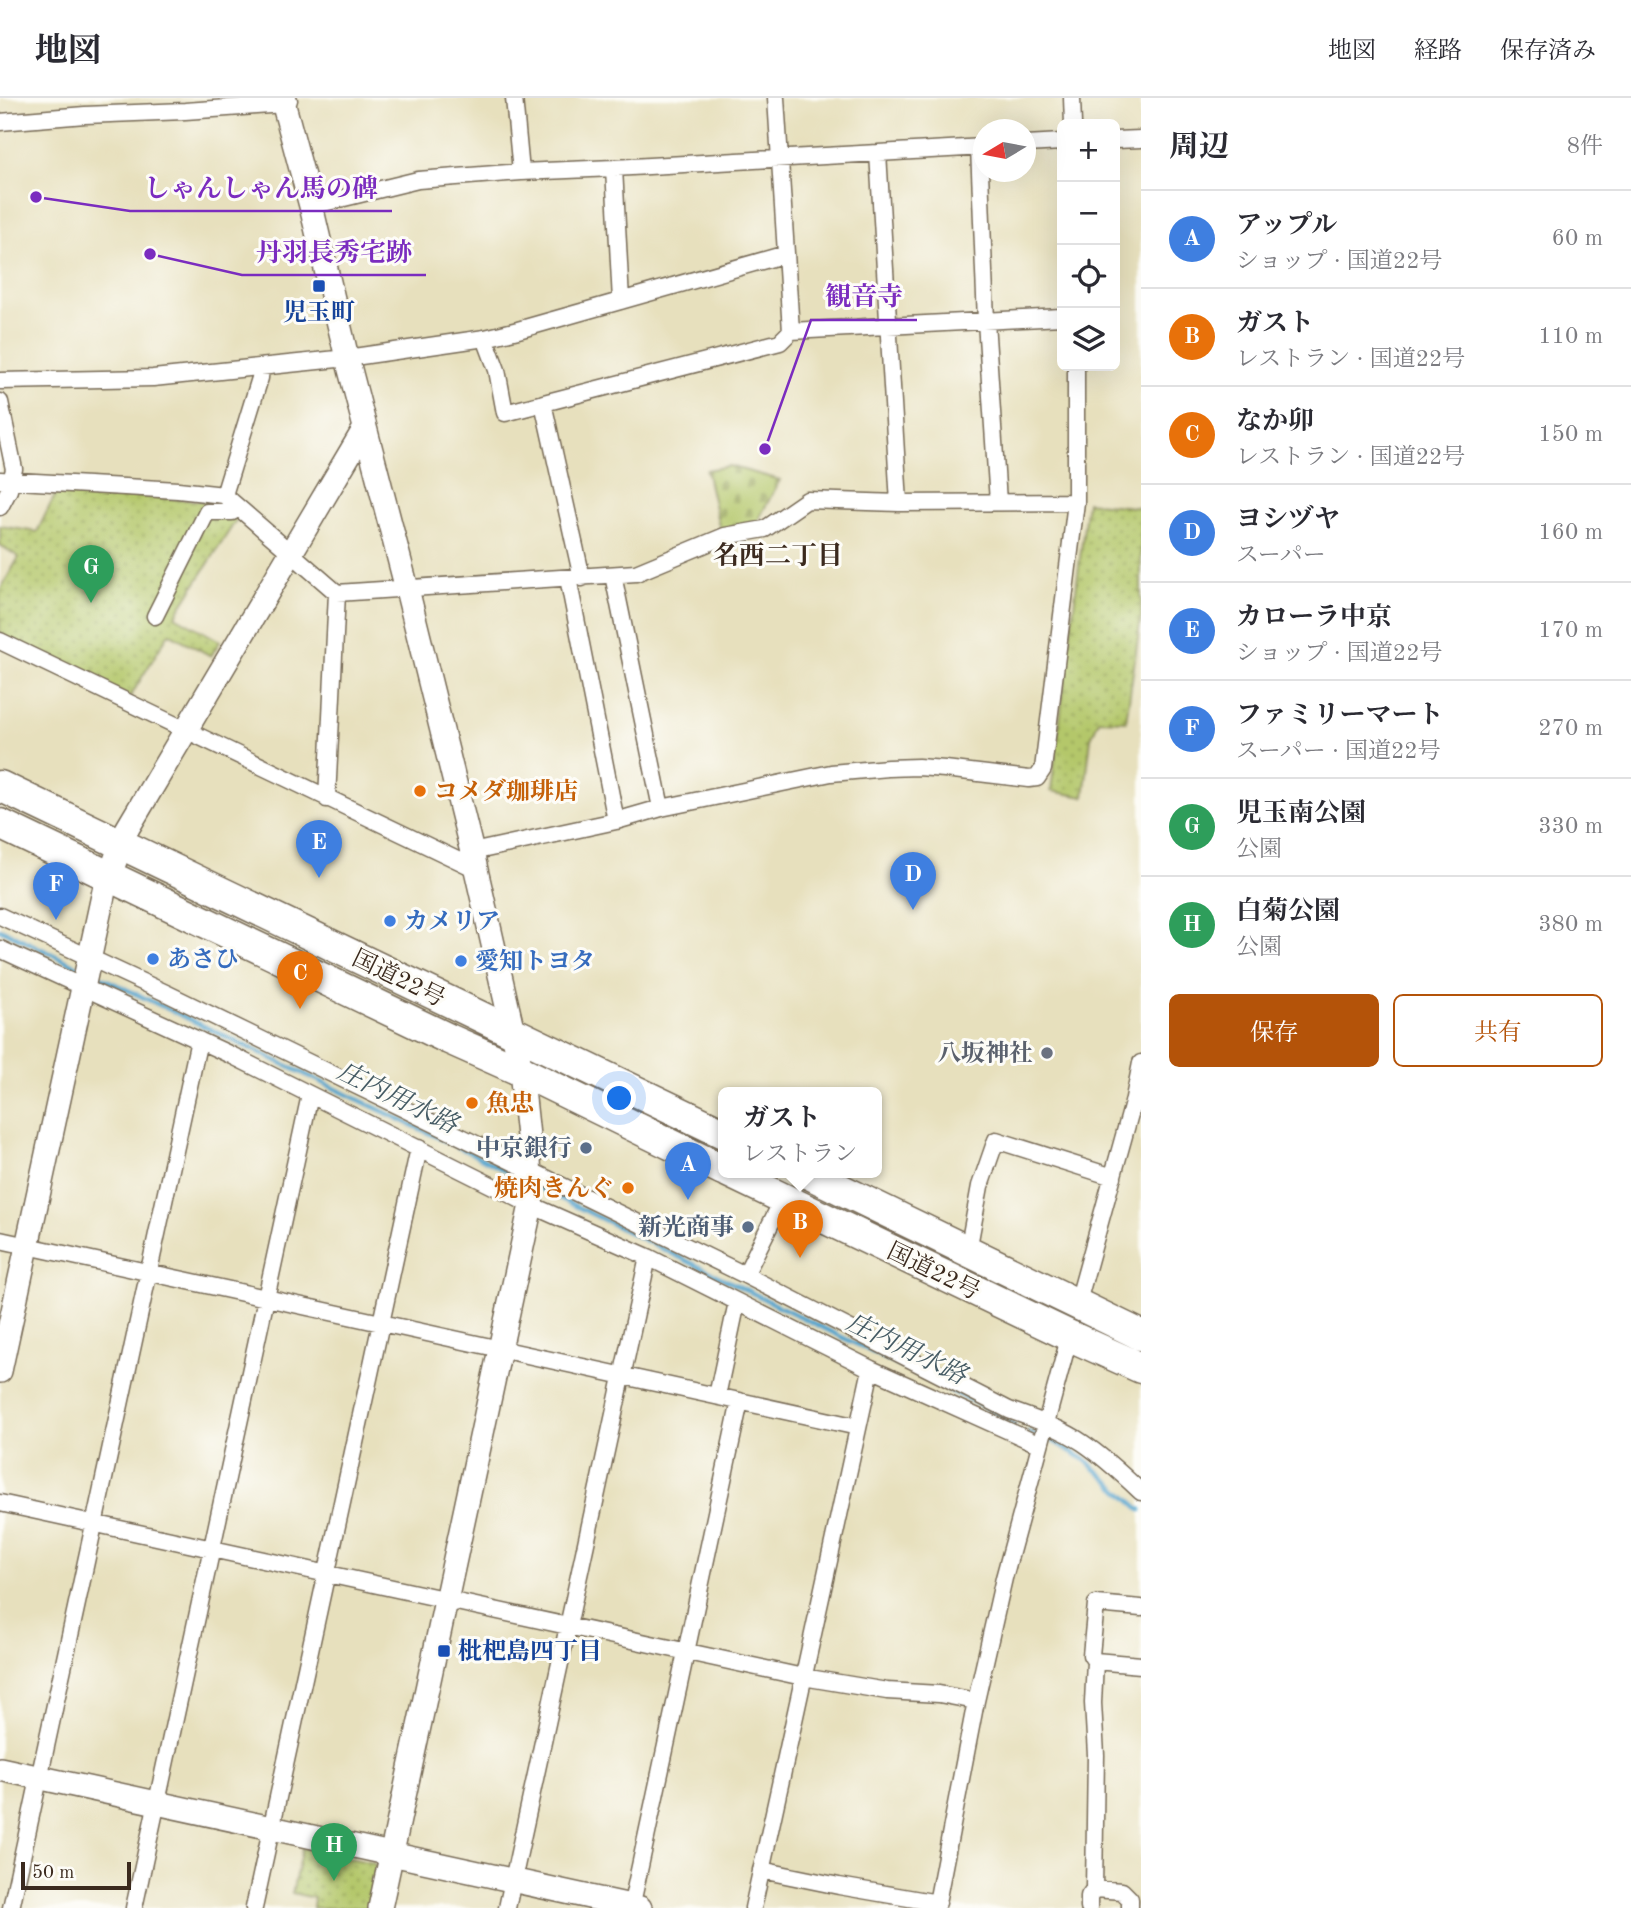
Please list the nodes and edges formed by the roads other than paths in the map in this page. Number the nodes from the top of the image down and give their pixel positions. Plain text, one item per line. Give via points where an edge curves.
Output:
1 (82, 98) edge
2 (514, 98) edge
3 (776, 98) edge
4 (1072, 98) edge
5 (286, 100) edge
6 (184, 104) edge
7 (85, 115) junction
8 (1073, 119) edge
9 (0, 122) edge
10 (1141, 139) edge
11 (1120, 140) edge
12 (1057, 142) edge
13 (1036, 143) edge
14 (973, 147) edge
15 (878, 153) junction
16 (780, 158) junction
17 (614, 169) junction
18 (521, 172) junction
19 (982, 182) edge
20 (311, 206) junction
21 (786, 254) junction
22 (621, 301) junction
23 (1057, 317) edge
24 (986, 321) junction
25 (888, 326) junction
26 (790, 331) junction
27 (485, 338) junction
28 (347, 358) junction
29 (261, 367) junction
30 (1076, 371) edge
31 (0, 381) edge
32 (0, 402) edge
33 (543, 403) junction
34 (365, 428) junction
35 (6, 480) edge
36 (224, 495) junction
37 (998, 502) junction
38 (1076, 502) junction
39 (899, 503) junction
40 (0, 507) edge
41 (238, 508) junction
42 (290, 554) junction
43 (613, 575) junction
44 (575, 578) junction
45 (407, 589) junction
46 (337, 593) junction
47 (155, 617) dead end
48 (0, 641) edge
49 (185, 731) junction
50 (0, 786) edge
51 (327, 799) junction
52 (661, 808) junction
53 (616, 821) junction
54 (0, 824) edge
55 (121, 844) junction
56 (474, 861) junction
57 (110, 876) junction
58 (0, 915) edge
59 (0, 949) edge
60 (86, 972) junction
61 (513, 1032) junction
62 (199, 1040) junction
63 (1141, 1063) edge
64 (521, 1071) junction
65 (310, 1095) junction
66 (1137, 1104) edge
67 (718, 1131) edge
68 (419, 1149) junction
69 (718, 1168) edge
70 (530, 1173) junction
71 (1113, 1177) junction
72 (740, 1178) edge
73 (816, 1178) edge
74 (783, 1199) junction
75 (531, 1203) junction
76 (0, 1240) edge
77 (27, 1245) junction
78 (968, 1251) junction
79 (648, 1257) junction
80 (149, 1272) junction
81 (745, 1275) junction
82 (267, 1297) junction
83 (737, 1302) junction
84 (1077, 1303) junction
85 (382, 1322) junction
86 (1141, 1335) edge
87 (1070, 1336) junction
88 (500, 1348) junction
89 (1141, 1368) edge
90 (871, 1369) junction
91 (0, 1371) edge
92 (623, 1375) junction
93 (718, 1396) junction
94 (740, 1401) junction
95 (858, 1427) junction
96 (1043, 1435) junction
97 (1141, 1492) edge
98 (0, 1503) edge
99 (94, 1524) junction
100 (212, 1549) junction
101 (327, 1574) junction
102 (446, 1600) junction
103 (1141, 1608) edge
104 (569, 1627) junction
105 (685, 1652) junction
106 (1095, 1661) junction
107 (1141, 1665) edge
108 (803, 1677) junction
109 (976, 1701) junction
110 (0, 1769) edge
111 (39, 1777) junction
112 (157, 1803) junction
113 (271, 1829) junction
114 (392, 1855) junction
115 (761, 1870) junction
116 (512, 1881) junction
117 (1094, 1889) junction
118 (937, 1905) edge
119 (634, 1907) edge
120 (11, 1908) edge
121 (134, 1908) edge
122 (254, 1908) edge
123 (380, 1908) edge
124 (507, 1908) edge
125 (753, 1908) edge
126 (1088, 1908) edge
127 (1129, 1908) edge

1 - 7 street
2 - 18 street
3 - 16 street
4 - 8 street
5 - 6 street
5 - 20 street
6 - 7 street
7 - 9 street
10 - 11 street
12 - 13 street
14 - 15 street
15 - 16 street
15 - 25 street
16 - 17 street
16 - 21 street
17 - 18 street
17 - 22 street
18 - 20 street via 418,180
19 - 24 street
20 - 28 street
21 - 22 street
21 - 26 street
22 - 27 street
23 - 24 street
24 - 25 street
24 - 37 street
25 - 26 street
25 - 39 street
26 - 33 street via 779,342
27 - 28 street
27 - 33 street via 505,413
28 - 29 street
28 - 34 street
29 - 31 street via 153,378
29 - 36 street
30 - 38 street
32 - 35 street via 14,469
33 - 44 street
34 - 42 street
34 - 45 street
35 - 36 street
35 - 40 street via 9,490
36 - 41 street
37 - 38 street
37 - 39 street
38 - 52 street via 1043,769 1037,778 918,767 853,770
39 - 43 street via 807,500 765,529 725,537 636,573
41 - 42 street
41 - 47 street via 207,512
42 - 46 street
42 - 49 street
43 - 44 street
43 - 52 street
44 - 45 street
44 - 53 street
45 - 46 street
45 - 56 street
46 - 51 street
48 - 49 street
49 - 51 street
49 - 55 street
50 - 55 highway, 国道22号
51 - 56 street
52 - 53 street
53 - 56 street
54 - 57 highway, 国道22号
55 - 57 street
55 - 61 highway, 国道22号
56 - 61 street
57 - 60 street
57 - 64 highway, 国道22号
58 - 60 street
59 - 60 street
60 - 62 street
60 - 70 street
60 - 77 street
61 - 64 street
61 - 67 highway, 国道22号
62 - 65 street
62 - 80 street
63 - 66 street
64 - 69 highway, 国道22号
64 - 70 street
65 - 68 street
65 - 82 street
66 - 71 street
68 - 75 street
68 - 85 street
70 - 75 street
70 - 81 street
71 - 78 street via 996,1140
71 - 84 street
72 - 74 highway, 国道22号
73 - 78 highway, 国道22号
74 - 81 street
74 - 87 highway, 国道22号
75 - 79 street
75 - 88 street
76 - 77 street
77 - 80 street
77 - 91 street
78 - 84 highway, 国道22号
79 - 83 street
79 - 92 street
80 - 82 street
80 - 99 street
81 - 96 street via 1009,1410
82 - 85 street
82 - 100 street
83 - 90 street
83 - 93 street
84 - 86 highway, 国道22号
84 - 87 street
85 - 88 street
85 - 101 street
87 - 89 highway, 国道22号
87 - 96 street
88 - 92 street
88 - 102 street
90 - 95 street
90 - 96 street
92 - 93 street
92 - 104 street
93 - 94 street
94 - 95 street
94 - 105 street
95 - 108 street
96 - 97 street via 1082,1442
96 - 109 street
98 - 99 street
99 - 100 street
99 - 111 street
100 - 101 street
100 - 112 street
101 - 102 street
101 - 113 street
102 - 104 street
102 - 114 street
103 - 106 street via 1096,1604 1091,1656
104 - 105 street
104 - 116 street
105 - 108 street
105 - 119 street
106 - 107 street
106 - 117 street
108 - 109 street
108 - 115 street
109 - 118 street
110 - 111 street
111 - 112 street
111 - 120 street
112 - 113 street
112 - 121 street
113 - 114 street
113 - 122 street
114 - 116 street
114 - 123 street
115 - 118 street
115 - 125 street
116 - 119 street
116 - 124 street
117 - 126 street
117 - 127 street via 1122,1891 1130,1899

